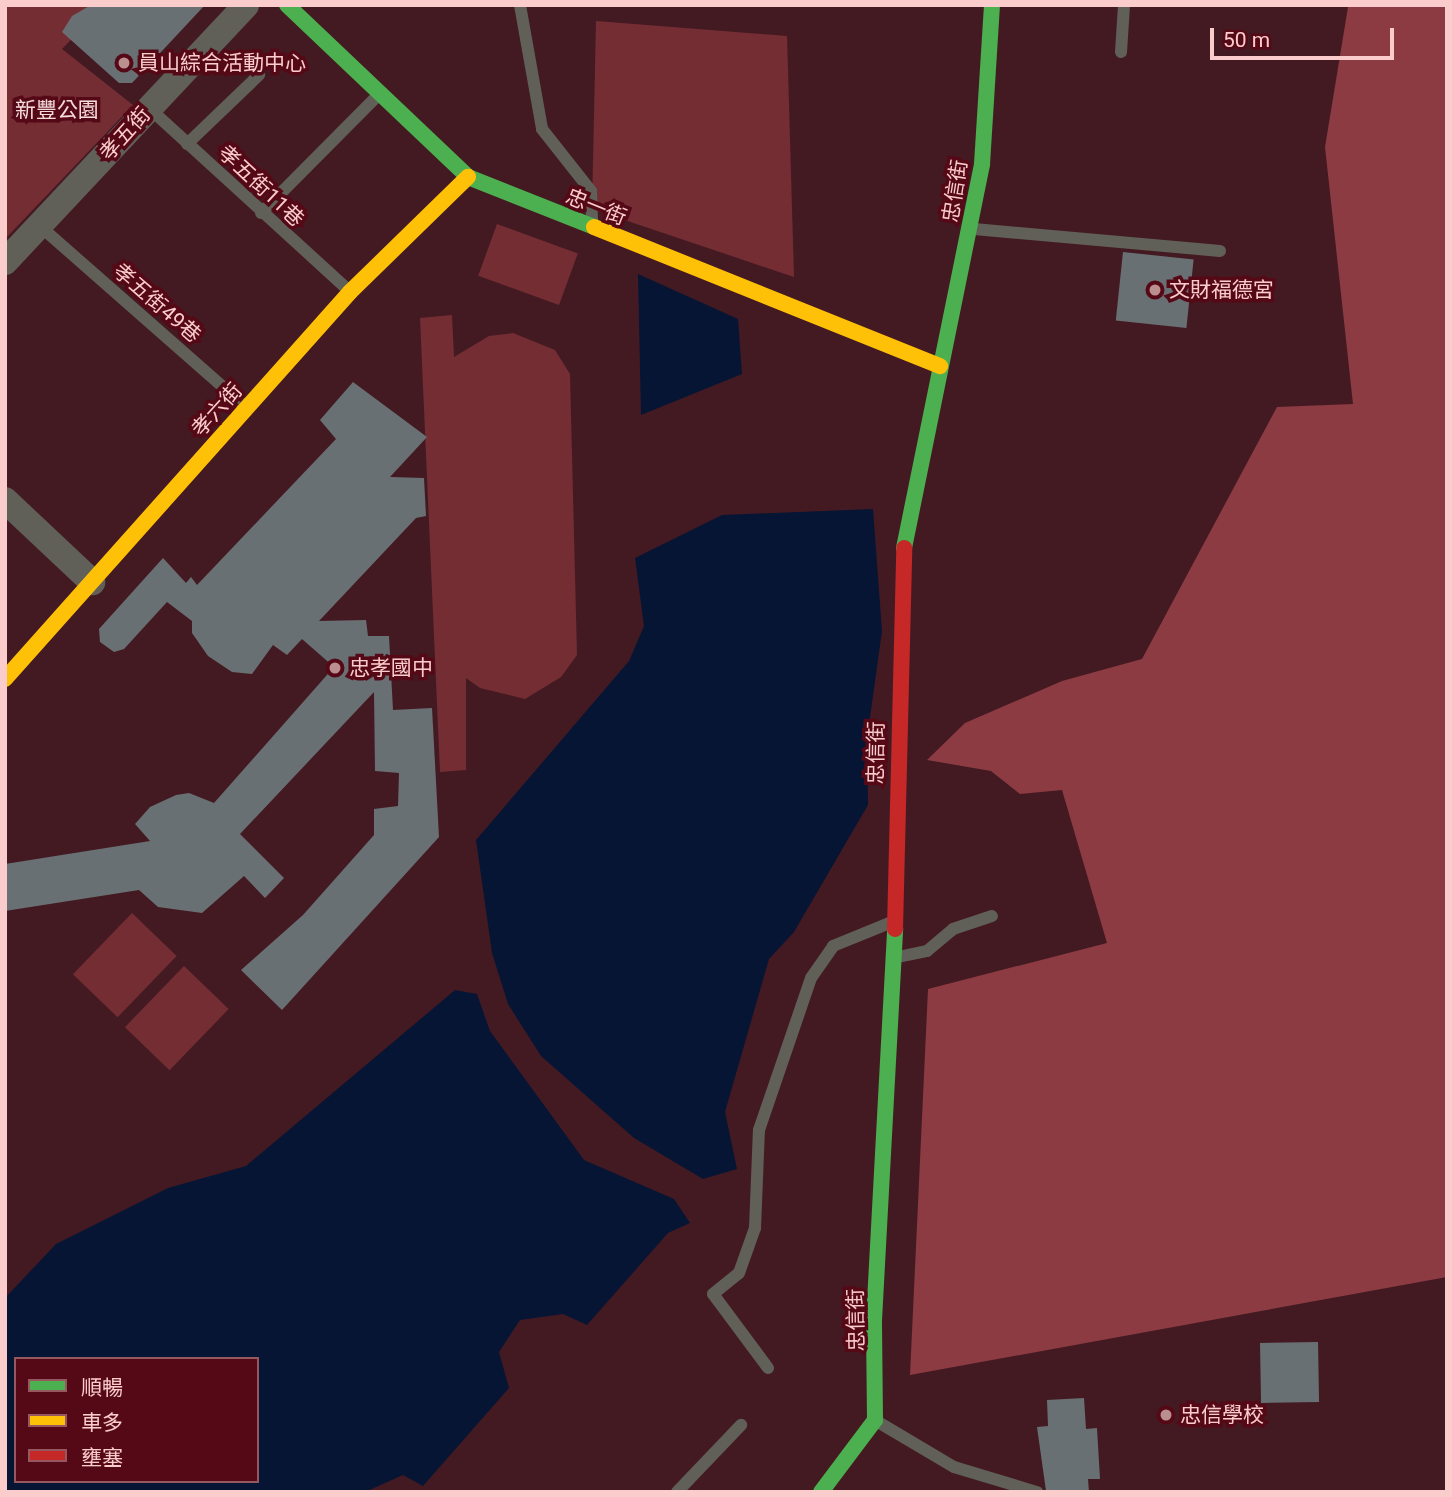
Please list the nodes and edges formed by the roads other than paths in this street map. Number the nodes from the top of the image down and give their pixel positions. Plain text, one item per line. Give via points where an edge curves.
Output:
1 (246, 5) edge
2 (287, 5) edge
3 (520, 5) edge
4 (992, 5) edge
5 (1124, 5) edge
6 (1121, 52) dead end
7 (259, 75) dead end
8 (379, 93) junction
9 (148, 108) junction
10 (187, 144) junction
11 (468, 177) junction
12 (261, 213) junction
13 (41, 227) junction
14 (592, 228) junction
15 (970, 229) junction
16 (1220, 251) dead end
17 (5, 262) edge
18 (350, 292) junction
19 (940, 366) junction
20 (247, 408) junction
21 (5, 500) edge
22 (92, 582) junction
23 (5, 679) edge
24 (992, 916) dead end
25 (896, 920) junction
26 (892, 958) junction
27 (768, 1368) dead end
28 (874, 1420) junction
29 (741, 1425) dead end
30 (677, 1492) edge
31 (821, 1492) edge
32 (1037, 1492) edge

1 - 9 street, 孝五街
2 - 8 street, 忠一街
3 - 14 lane via 542,128 591,191
4 - 15 street, 忠信街 via 982,164
5 - 6 lane
7 - 10 lane
8 - 11 street, 忠一街
8 - 12 lane
9 - 10 lane, 孝五街11巷
9 - 13 street, 孝五街
10 - 12 lane, 孝五街11巷
11 - 14 street, 忠一街
11 - 18 street, 孝六街
12 - 18 lane, 孝五街11巷
13 - 17 street, 孝五街
13 - 20 lane, 孝五街49巷
14 - 19 street, 忠一街
15 - 16 lane
15 - 19 street, 忠信街
18 - 20 street, 孝六街
19 - 25 street, 忠信街 via 908,506 901,581
20 - 22 street, 孝六街
21 - 22 street
22 - 23 street, 孝六街
24 - 26 lane via 953,929 927,951
25 - 26 street, 忠信街
25 - 27 lane via 833,946 811,978 759,1130 755,1228 739,1273 713,1294
26 - 28 street, 忠信街
28 - 31 street
28 - 32 lane via 954,1466
29 - 30 lane

